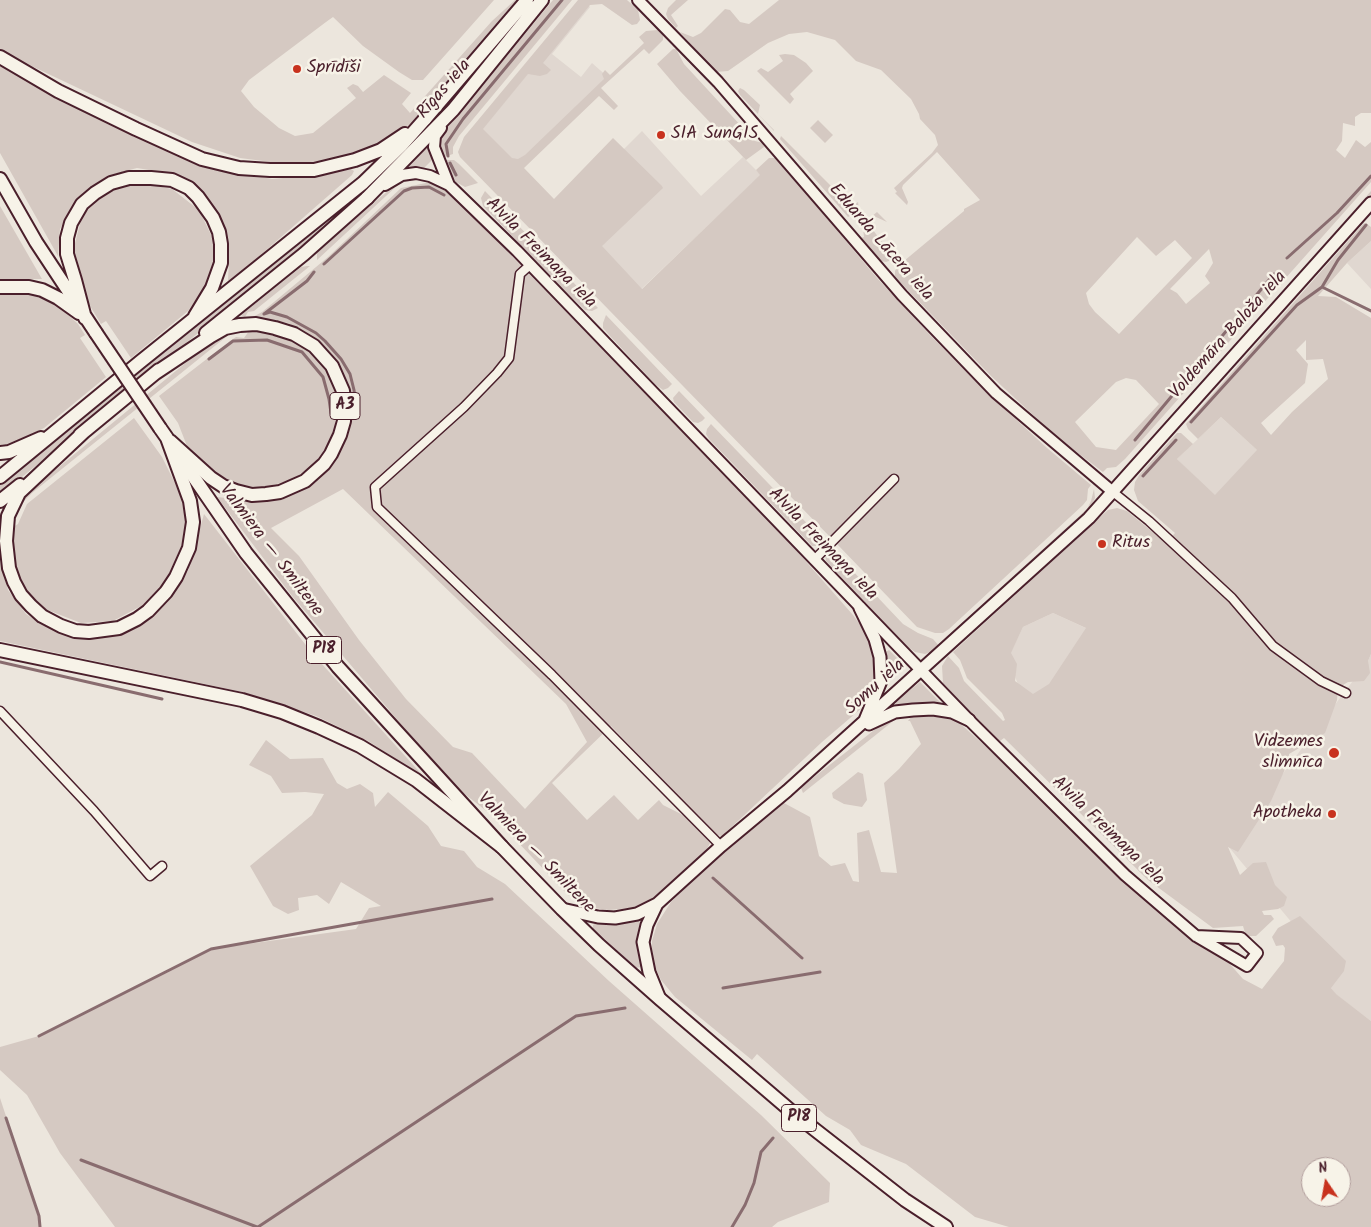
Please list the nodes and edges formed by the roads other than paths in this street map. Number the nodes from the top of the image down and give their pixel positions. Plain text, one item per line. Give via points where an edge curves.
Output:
1 (527, 0) edge
2 (542, 0) edge
3 (638, 0) edge
4 (0, 57) edge
5 (453, 110) junction
6 (425, 119) junction
7 (0, 179) edge
8 (448, 185) junction
9 (367, 198) junction
10 (1371, 203) edge
11 (530, 265) junction
12 (0, 287) edge
13 (85, 318) junction
14 (191, 322) junction
15 (154, 374) junction
16 (86, 430) junction
17 (54, 432) junction
18 (163, 433) junction
19 (0, 453) edge
20 (0, 477) edge
21 (894, 479) dead end
22 (1113, 492) junction
23 (0, 501) edge
24 (814, 560) junction
25 (860, 608) junction
26 (0, 650) edge
27 (921, 670) junction
28 (1346, 693) dead end
29 (0, 711) edge
30 (969, 720) junction
31 (864, 722) junction
32 (838, 744) junction
33 (721, 846) junction
34 (502, 847) junction
35 (162, 866) dead end
36 (657, 904) junction
37 (562, 909) junction
38 (1196, 936) junction
39 (660, 999) junction
40 (946, 1227) edge

1 - 6 main road, Rīgas iela
2 - 5 main road, Rīgas iela
3 - 22 street, Eduarda Lācera iela via 718,82 902,295 996,393
4 - 6 main road via 58,91 136,129 202,159 238,168 314,170 355,160 388,145
5 - 8 street, Alvila Freimaņa iela via 435,136 434,147
5 - 9 main road, Rīgas iela
6 - 14 main road via 362,183
7 - 13 main road, A3
8 - 9 street via 430,176 402,175
8 - 11 street, Alvila Freimaņa iela
9 - 15 main road, A3 via 304,254
10 - 22 main road, Voldemāra Baloža iela
11 - 24 street, Alvila Freimaņa iela
11 - 33 street via 520,274 509,358 464,407 375,487 377,507 552,675
12 - 13 main road via 29,286 42,290
13 - 14 main road via 67,254 71,223 82,204 111,183 129,178 151,178 172,180 189,188 207,209 219,232 221,262 217,278
13 - 18 main road, A3, bridge
14 - 17 main road
15 - 16 main road, A3
15 - 18 main road, A3 via 226,328 256,324 294,334 314,346 332,366 345,405 340,435 324,464 305,481 280,492 252,495 223,486
16 - 18 main road via 19,493 8,516 6,541 11,575 26,601 54,623 83,632 112,630 137,619 166,592 184,562 192,534 192,511 187,490
16 - 23 main road, A3
17 - 19 main road
17 - 20 main road
18 - 34 main road, Valmiera — Smiltene / P18 via 246,553 306,629
21 - 24 street
22 - 27 main road, Somu iela via 1089,518
22 - 28 street via 1232,598 1273,646 1321,681
24 - 25 street, Alvila Freimaņa iela
25 - 27 street, Alvila Freimaņa iela
25 - 31 main road via 880,657 880,681
26 - 34 main road via 242,700 304,721 360,746 398,769
27 - 30 street, Alvila Freimaņa iela
27 - 31 main road, Somu iela
29 - 35 street via 150,876
30 - 32 main road via 952,712 895,712 877,719
30 - 38 street, Alvila Freimaņa iela via 1125,875
31 - 32 main road, Somu iela
32 - 33 main road, Somu iela
33 - 36 main road, Somu iela
34 - 37 main road, Valmiera — Smiltene / P18
36 - 37 main road via 637,914 615,918
36 - 39 main road via 644,942 649,972
37 - 39 main road, Valmiera — Smiltene / P18
38 - 38 street, Alvila Freimaņa iela via 1247,966 1257,953 1241,938
39 - 40 main road, Valmiera — Smiltene / P18 via 847,1156

